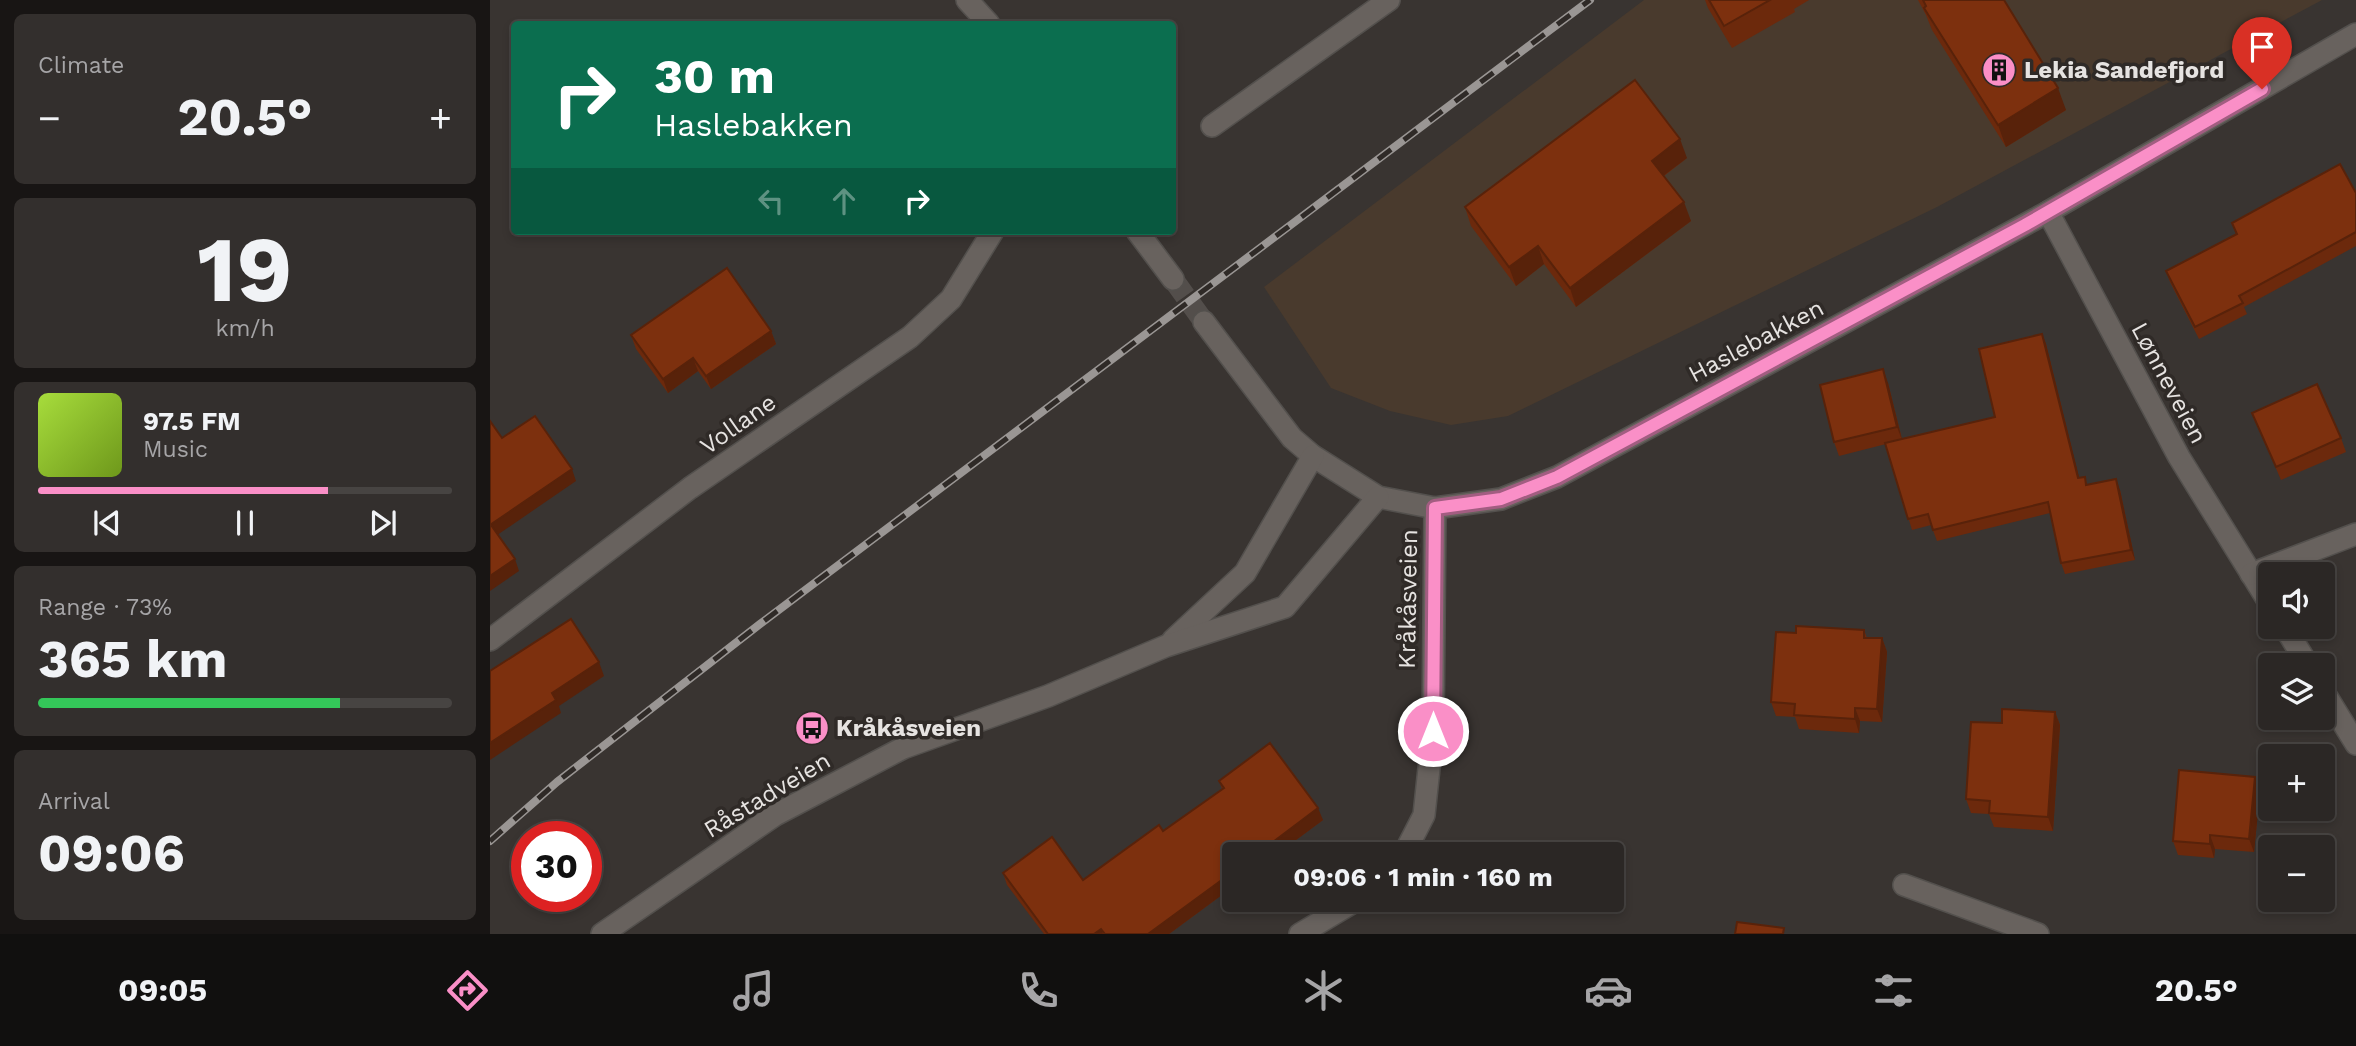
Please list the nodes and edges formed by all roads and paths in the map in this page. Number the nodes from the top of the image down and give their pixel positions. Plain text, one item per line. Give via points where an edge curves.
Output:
1 (967, 0) edge
2 (1389, 0) edge
3 (986, 21) edge
4 (2356, 34) edge
5 (1212, 126) dead end
6 (2048, 212) junction
7 (991, 235) edge
8 (1140, 235) edge
9 (1173, 279) tunnel mouth
10 (1204, 322) tunnel mouth
11 (1313, 456) junction
12 (1378, 496) junction
13 (1435, 508) junction
14 (2356, 534) edge
15 (2251, 574) junction
16 (2258, 585) edge
17 (490, 640) edge
18 (1166, 646) junction
19 (2335, 710) edge
20 (2356, 744) edge
21 (1410, 842) edge
22 (1904, 885) dead end
23 (1337, 912) edge
24 (602, 934) edge
25 (1300, 934) edge
26 (2038, 934) edge

1 - 3 main road
2 - 5 main road
4 - 6 main road, Haslebakken
6 - 13 main road, Haslebakken via 1557,477 1501,499
6 - 15 main road, Lønneveien via 2179,457
7 - 17 main road, Vollane via 951,299 910,337 690,488
8 - 9 main road
10 - 11 main road, Haslebakken via 1292,439
11 - 12 main road, Haslebakken
11 - 18 main road, Råstadveien via 1245,573
12 - 13 main road, Haslebakken
12 - 18 main road, Råstadveien via 1285,607
13 - 21 main road, Kråkåsveien via 1433,731 1424,815
14 - 15 main road
15 - 16 main road, Lønneveien
18 - 24 main road, Råstadveien via 1048,696 903,748 775,815
19 - 20 main road
22 - 26 main road
23 - 25 main road

